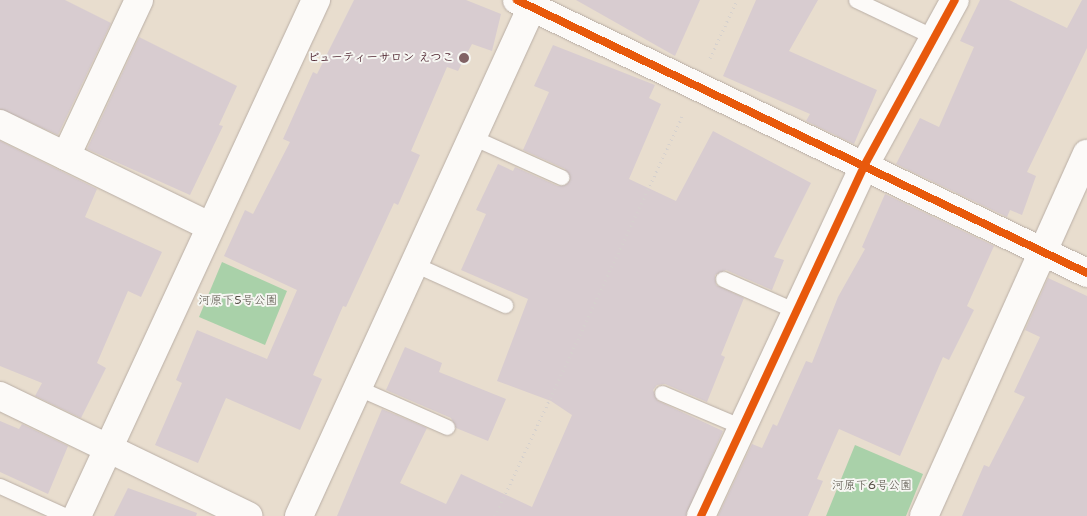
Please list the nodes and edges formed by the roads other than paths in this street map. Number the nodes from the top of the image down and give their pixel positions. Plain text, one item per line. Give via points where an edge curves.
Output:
1 (139, 0) edge
2 (316, 0) edge
3 (856, 0) edge
4 (955, 0) edge
5 (528, 2) edge
6 (934, 37) junction
7 (0, 124) edge
8 (472, 138) junction
9 (1087, 154) edge
10 (66, 156) junction
11 (864, 166) junction
12 (561, 177) dead end
13 (209, 226) junction
14 (1043, 252) junction
15 (414, 264) junction
16 (1087, 273) edge
17 (723, 279) dead end
18 (505, 305) dead end
19 (796, 311) junction
20 (358, 388) junction
21 (662, 393) dead end
22 (0, 396) edge
23 (447, 427) dead end
24 (742, 427) junction
25 (109, 446) junction
26 (0, 486) edge
27 (66, 516) edge
28 (77, 516) edge
29 (248, 516) edge
30 (299, 516) edge
31 (701, 516) edge
32 (924, 516) edge

1 - 10 street
2 - 13 street
3 - 6 lane
4 - 6 street
5 - 8 street
5 - 11 street
6 - 11 street
7 - 10 street
8 - 12 lane
8 - 15 street
9 - 14 street
10 - 13 street
11 - 14 street
11 - 19 street
13 - 25 street
14 - 16 street
14 - 32 street
15 - 18 lane
15 - 20 street
17 - 19 lane
19 - 24 street
20 - 23 lane
20 - 30 street
21 - 24 lane
22 - 25 street
24 - 31 street
25 - 28 street
25 - 29 street
26 - 27 lane

